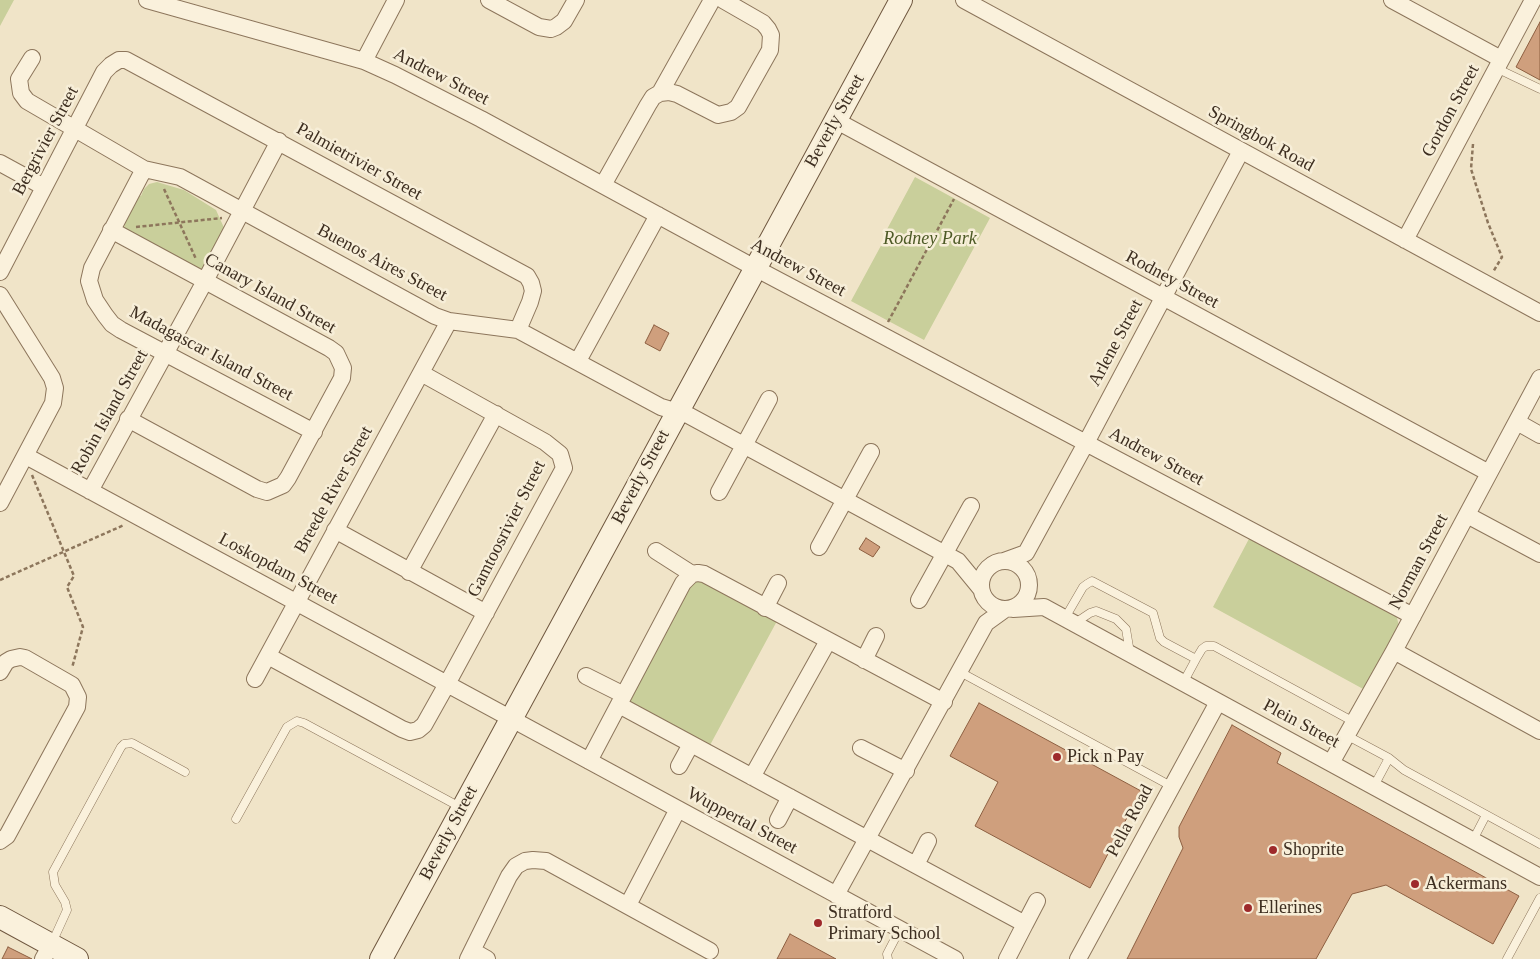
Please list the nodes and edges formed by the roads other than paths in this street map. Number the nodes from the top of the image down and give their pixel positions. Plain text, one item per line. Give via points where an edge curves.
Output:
1 (396, 0) edge
2 (489, 0) edge
3 (576, 0) edge
4 (712, 0) edge
5 (723, 0) edge
6 (901, 0) edge
7 (964, 0) edge
8 (1392, 0) edge
9 (1533, 0) edge
10 (153, 1) edge
11 (32, 58) dead end
12 (119, 60) joint
13 (364, 61) junction
14 (1499, 63) junction
15 (1540, 89) edge
16 (660, 93) junction
17 (835, 120) junction
18 (76, 130) junction
19 (279, 141) junction
20 (1241, 151) junction
21 (0, 164) edge
22 (144, 169) junction
23 (603, 185) junction
24 (44, 187) junction
25 (242, 210) junction
26 (658, 215) junction
27 (116, 232) junction
28 (1405, 240) junction
29 (4, 254) edge
30 (755, 268) junction
31 (0, 272) edge
32 (201, 278) junction
33 (0, 295) edge
34 (1163, 298) junction
35 (1540, 313) edge
36 (449, 321) junction
37 (518, 330) junction
38 (165, 352) junction
39 (578, 361) junction
40 (421, 373) junction
41 (1540, 378) edge
42 (769, 399) dead end
43 (676, 411) junction
44 (496, 414) junction
45 (128, 419) junction
46 (1517, 422) junction
47 (314, 432) junction
48 (1540, 435) edge
49 (1086, 443) junction
50 (744, 445) junction
51 (871, 452) dead end
52 (31, 459) junction
53 (1489, 473) junction
54 (90, 491) junction
55 (718, 492) dead end
56 (845, 499) junction
57 (0, 503) edge
58 (971, 506) dead end
59 (1467, 515) junction
60 (335, 530) junction
61 (819, 547) dead end
62 (656, 551) dead end
63 (1026, 553) junction
64 (1540, 554) edge
65 (952, 557) junction
66 (1000, 562) junction
67 (409, 572) junction
68 (692, 574) junction
69 (778, 583) dead end
70 (1029, 583) junction
71 (982, 593) junction
72 (918, 600) dead end
73 (296, 602) junction
74 (1044, 607) junction
75 (765, 608) junction
76 (1008, 609) junction
77 (486, 613) junction
78 (1413, 616) junction
79 (1070, 621) junction
80 (986, 623) junction
81 (876, 636) dead end
82 (828, 641) junction
83 (1394, 651) junction
84 (1130, 653) junction
85 (268, 656) junction
86 (1196, 659) junction
87 (864, 660) junction
88 (0, 672) edge
89 (960, 672) junction
90 (586, 676) dead end
91 (255, 679) dead end
92 (1184, 683) junction
93 (447, 684) junction
94 (621, 700) junction
95 (944, 702) junction
96 (1218, 702) junction
97 (511, 718) junction
98 (1350, 728) junction
99 (1540, 731) edge
100 (691, 744) junction
101 (861, 748) dead end
102 (1389, 758) junction
103 (589, 760) junction
104 (1331, 763) junction
105 (679, 766) dead end
106 (906, 771) junction
107 (185, 772) dead end
108 (752, 777) junction
109 (1171, 786) junction
110 (1374, 786) junction
111 (790, 797) junction
112 (462, 808) junction
113 (678, 809) junction
114 (1486, 815) junction
115 (236, 819) dead end
116 (778, 820) dead end
117 (868, 839) junction
118 (1473, 840) junction
119 (0, 841) edge
120 (928, 841) dead end
121 (1540, 844) edge
122 (916, 865) junction
123 (1540, 877) edge
124 (836, 895) junction
125 (1540, 898) edge
126 (1038, 901) dead end
127 (628, 905) junction
128 (0, 917) edge
129 (1025, 924) junction
130 (900, 930) junction
131 (710, 951) dead end
132 (47, 952) edge
133 (470, 955) edge
134 (381, 957) edge
135 (77, 959) edge
136 (487, 959) edge
137 (888, 959) edge
138 (955, 959) edge
139 (1007, 959) edge
140 (1078, 959) edge
141 (1507, 959) edge

1 - 13 street
2 - 3 street via 539,27 550,29 564,21
4 - 16 street
5 - 16 street via 762,23 771,35 770,50 738,107 718,115 677,94
6 - 17 street, Beverly Street
7 - 20 street, Springbok Road
8 - 14 street
9 - 14 street, Gordon Street
10 - 13 street, Andrew Street
11 - 18 street, Buenos Aires Street via 19,79 23,98
12 - 18 street, Bergrivier Street via 104,72
12 - 19 street, Palmietrivier Street via 140,66
13 - 23 street, Andrew Street
14 - 15 lane
14 - 28 street, Gordon Street
16 - 23 street via 648,105
17 - 30 street, Beverly Street
17 - 34 street, Rodney Street
18 - 22 street, Buenos Aires Street
18 - 24 street, Bergrivier Street
19 - 25 street, Robin Island Street
19 - 37 street, Palmietrivier Street via 527,276 533,291
20 - 28 street, Springbok Road
20 - 34 street, Arlene Street
21 - 24 street
22 - 25 street, Buenos Aires Street via 180,177
22 - 27 street, Madagascar Island Street
23 - 26 street, Andrew Street
24 - 29 street, Bergrivier Street
25 - 32 street, Robin Island Street
25 - 36 street, Buenos Aires Street
26 - 30 street, Andrew Street
26 - 39 street
27 - 32 street, Canary Island Street
27 - 38 street, Madagascar Island Street via 92,268 91,290 112,324
28 - 35 street, Springbok Road
29 - 31 street, Bergrivier Street
30 - 43 street, Beverly Street
30 - 49 street, Andrew Street
32 - 38 street, Robin Island Street
32 - 47 street, Canary Island Street via 336,353 343,368 342,378
33 - 52 street via 52,378 55,388 53,403
34 - 49 street, Arlene Street
34 - 53 street, Rodney Street
36 - 37 street, Buenos Aires Street
36 - 40 street, Breede River Street
37 - 39 street, Buenos Aires Street
38 - 45 street, Robin Island Street
38 - 47 street, Madagascar Island Street
39 - 43 street, Buenos Aires Street via 661,407
40 - 44 street, Gamtoosrivier Street
40 - 60 street, Breede River Street
41 - 46 street, Norman Street
42 - 50 street
43 - 50 street
43 - 97 street, Beverly Street
44 - 67 street
44 - 77 street, Gamtoosrivier Street via 556,450 564,468
45 - 47 street, Canary Island Street via 267,492 288,478
45 - 54 street, Robin Island Street
46 - 48 street
46 - 53 street, Norman Street
49 - 63 street, Arlene Street
49 - 78 street, Andrew Street
50 - 55 street
50 - 56 street
51 - 56 street
52 - 54 street, Loskopdam Street
52 - 57 street
53 - 59 street, Norman Street
54 - 73 street, Loskopdam Street
56 - 61 street
56 - 65 street
58 - 65 street
59 - 64 street
59 - 78 street, Norman Street
60 - 67 street
60 - 73 street, Breede River Street
62 - 68 street
63 - 66 street
63 - 70 street
65 - 66 street via 977,564
65 - 71 street
65 - 72 street
66 - 70 street via 1020,566
66 - 71 street via 984,573
67 - 77 street
68 - 75 street via 704,574
68 - 94 street via 683,583
69 - 75 street
70 - 74 street, Plein Street
70 - 76 street via 1025,600
71 - 76 street via 996,608
71 - 80 street
73 - 85 street, Breede River Street
73 - 93 street, Loskopdam Street
74 - 76 street
74 - 79 street, Plein Street
75 - 82 street
76 - 80 street
77 - 93 street, Gamtoosrivier Street
78 - 83 street, Norman Street
79 - 84 street, Plein Street
79 - 84 lane via 1096,611 1116,619 1126,629
79 - 86 lane via 1083,587 1095,582 1153,612 1160,638
80 - 89 street
81 - 87 street
82 - 87 street
82 - 108 street
83 - 98 street, Norman Street
83 - 99 street
84 - 92 street, Plein Street
85 - 91 street, Breede River Street
85 - 93 street, Gamtoosrivier Street via 410,732 424,726
86 - 92 lane
86 - 98 lane via 1206,646 1214,646
87 - 95 street
88 - 119 street via 6,662 20,657 68,682 78,697 77,707 7,836
89 - 95 street
89 - 109 lane
90 - 94 street
92 - 96 street, Plein Street
93 - 97 street, Loskopdam Street
94 - 100 street
94 - 103 street
95 - 106 street
96 - 104 street, Plein Street
96 - 109 street, Pella Road
97 - 103 street, Wuppertal Street
97 - 112 street, Beverly Street
98 - 102 lane
98 - 104 street, Norman Street
100 - 105 street
100 - 108 street
101 - 106 street
102 - 110 lane
102 - 114 lane via 1404,770
103 - 113 street, Wuppertal Street
104 - 110 street, Plein Street
106 - 117 street
107 - 132 lane via 136,744 128,742 121,747 53,872 55,885 67,910
108 - 111 street
109 - 140 street, Pella Road
110 - 118 street, Plein Street
111 - 116 street
111 - 117 street
112 - 115 lane via 296,721 287,727
112 - 134 street, Beverly Street
113 - 124 street, Wuppertal Street
113 - 127 street
114 - 118 lane
114 - 121 lane
117 - 122 street
117 - 124 street
118 - 123 street, Plein Street
120 - 122 street
122 - 129 street
124 - 130 street, Wuppertal Street
125 - 141 lane
126 - 129 street
127 - 131 street
127 - 133 street via 546,861 525,861 516,866 509,876
128 - 132 street
129 - 139 street
130 - 137 lane via 887,954
130 - 138 street, Wuppertal Street
132 - 135 street
133 - 136 street

